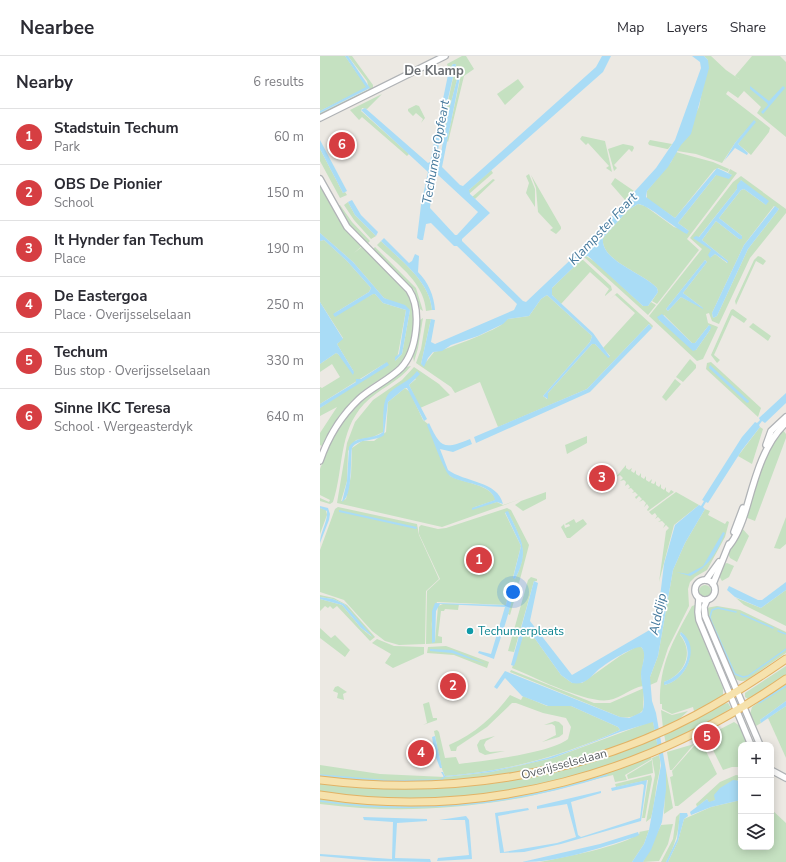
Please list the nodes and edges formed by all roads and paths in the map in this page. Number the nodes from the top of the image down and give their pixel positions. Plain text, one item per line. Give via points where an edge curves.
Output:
1 (445, 56) edge
2 (320, 118) edge
3 (320, 179) edge
4 (786, 417) edge
5 (786, 423) edge
6 (320, 460) edge
7 (762, 461) junction
8 (722, 559) junction
9 (706, 580) junction
10 (713, 584) junction
11 (699, 598) junction
12 (707, 600) junction
13 (786, 659) edge
14 (786, 679) edge
15 (738, 692) junction
16 (730, 696) junction
17 (744, 707) junction
18 (736, 712) junction
19 (750, 742) edge
20 (759, 742) edge
21 (774, 772) edge
22 (786, 778) edge
23 (320, 780) edge
24 (320, 795) edge

1 - 2 street
3 - 6 street via 347,227 409,290 417,312 412,345 405,363 346,412 328,441
4 - 7 street via 771,431
5 - 7 street via 775,434
7 - 8 street
8 - 9 street
8 - 10 street
9 - 10 street
9 - 11 street via 696,586
10 - 12 street via 715,594
11 - 12 street
11 - 16 street via 699,620
12 - 15 street via 704,607 705,616
13 - 15 main road, Overijsselselaan
14 - 17 main road, Overijsselselaan
15 - 16 main road, Overijsselselaan
15 - 17 street
16 - 18 street
16 - 23 main road, Overijsselselaan via 666,730 624,747 523,775 482,781 396,786
17 - 18 main road, Overijsselselaan
17 - 20 street
18 - 19 street
18 - 24 main road, Overijsselselaan via 669,747 618,767 530,790 484,798 410,802 370,801
21 - 22 street

